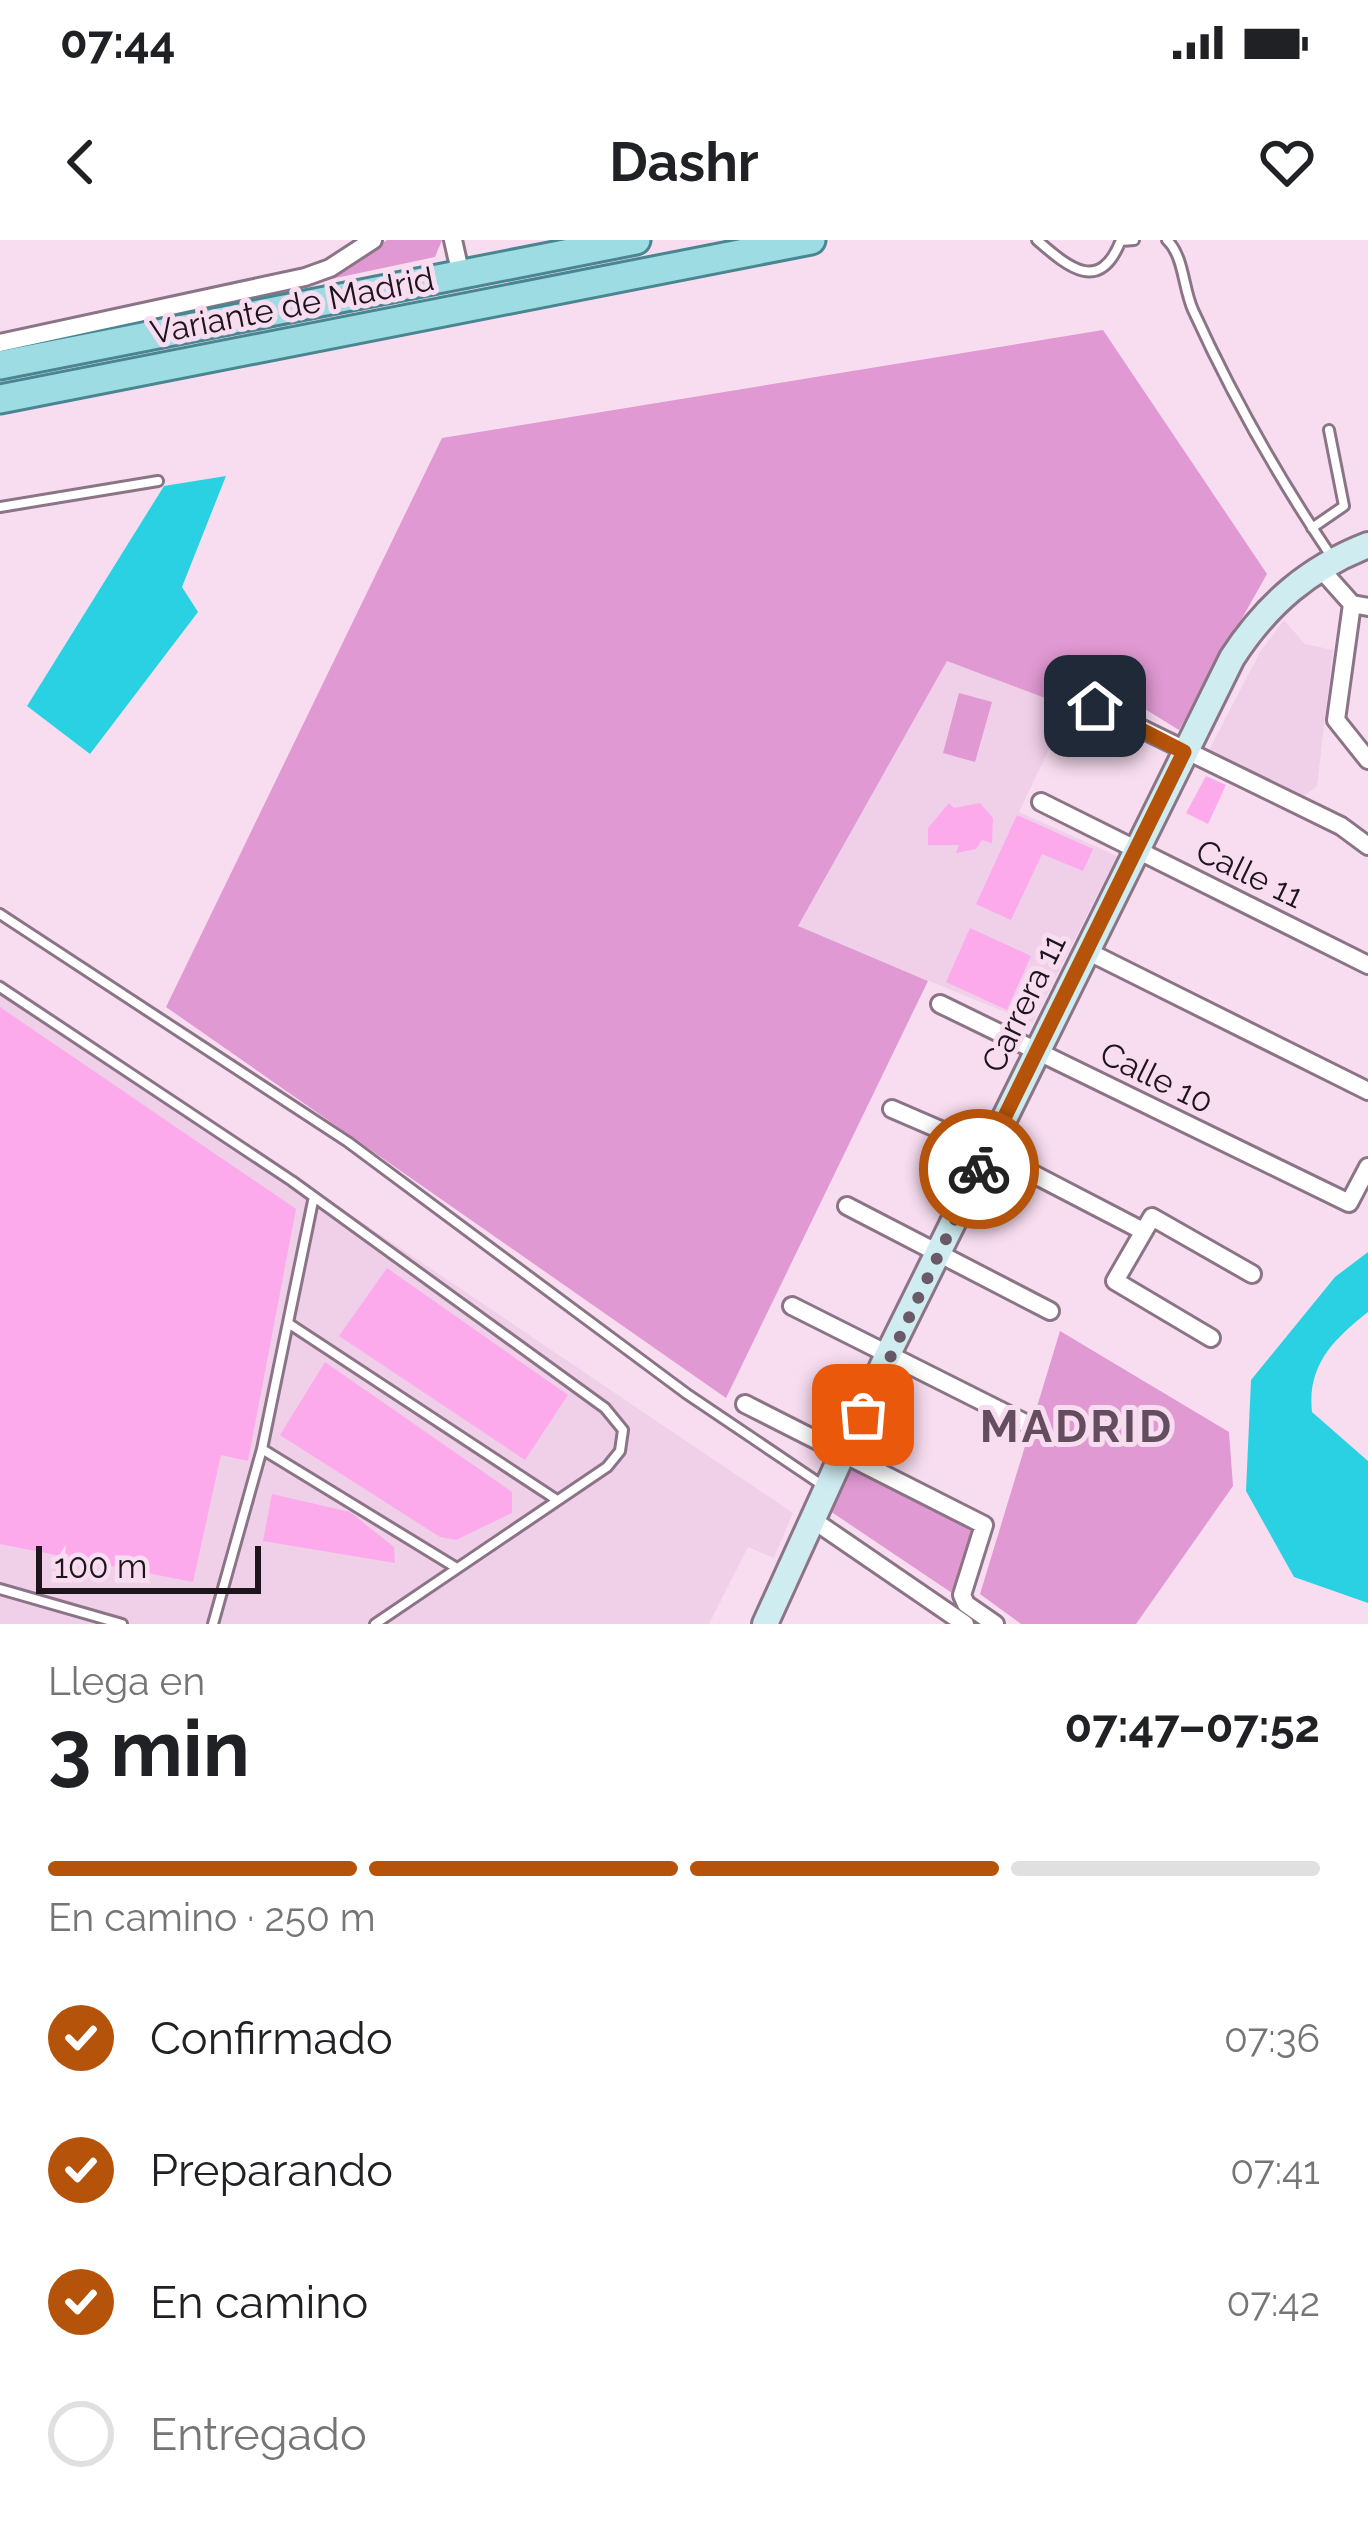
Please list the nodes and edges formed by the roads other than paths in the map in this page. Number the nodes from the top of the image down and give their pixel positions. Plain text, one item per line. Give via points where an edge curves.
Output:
1 (373, 240) edge
2 (453, 240) edge
3 (636, 240) edge
4 (811, 240) edge
5 (1037, 240) edge
6 (1134, 240) edge
7 (1167, 240) edge
8 (1121, 241) edge
9 (460, 271) junction
10 (0, 343) edge
11 (0, 365) edge
12 (0, 399) edge
13 (1329, 430) dead end
14 (158, 481) dead end
15 (0, 507) edge
16 (1312, 528) junction
17 (1368, 545) edge
18 (1326, 563) junction
19 (1360, 606) edge
20 (1095, 706) dead end
21 (1184, 752) junction
22 (1368, 760) edge
23 (1041, 802) dead end
24 (1368, 847) edge
25 (1135, 850) junction
26 (0, 914) edge
27 (1085, 950) junction
28 (1367, 963) edge
29 (0, 987) edge
30 (940, 1004) dead end
31 (1036, 1052) junction
32 (1368, 1091) edge
33 (892, 1109) dead end
34 (987, 1150) junction
35 (1368, 1167) edge
36 (313, 1201) junction
37 (847, 1206) dead end
38 (1143, 1231) junction
39 (938, 1252) junction
40 (1252, 1274) dead end
41 (792, 1306) dead end
42 (1050, 1311) dead end
43 (288, 1323) junction
44 (1211, 1338) dead end
45 (888, 1354) junction
46 (746, 1404) dead end
47 (1031, 1426) dead end
48 (262, 1449) junction
49 (847, 1453) junction
50 (829, 1490) junction
51 (557, 1500) junction
52 (816, 1522) junction
53 (455, 1567) junction
54 (0, 1589) edge
55 (122, 1624) edge
56 (213, 1624) edge
57 (375, 1624) edge
58 (765, 1624) edge
59 (965, 1624) edge
60 (995, 1624) edge

1 - 10 street via 305,277
2 - 9 street
3 - 9 main road, Variante de Madrid
4 - 12 main road, Variante de Madrid
5 - 8 lane via 1080,271 1097,272 1112,263
6 - 8 lane
7 - 16 lane via 1252,433
9 - 11 main road, Variante de Madrid
13 - 16 lane via 1344,506
14 - 15 lane
16 - 18 lane
17 - 18 street, Carrera 11
18 - 19 street
18 - 21 street, Carrera 11 via 1255,623
19 - 22 street via 1337,724
20 - 21 street
21 - 24 street via 1341,826
21 - 25 street, Carrera 11
23 - 25 street, Calle 11
25 - 27 street, Carrera 11
25 - 28 street, Calle 11
26 - 50 lane via 348,1142
27 - 31 street, Carrera 11
27 - 32 street
29 - 36 lane
30 - 31 street, Calle 10
31 - 34 street, Carrera 11
31 - 35 street, Calle 10 via 1349,1203
33 - 34 street
34 - 38 street
34 - 39 street, Carrera 11
36 - 43 lane
36 - 51 lane via 605,1408 623,1430 608,1467
37 - 39 street
38 - 40 street via 1152,1217
38 - 44 street via 1115,1281
39 - 42 street
39 - 45 street, Carrera 11
41 - 45 street
43 - 48 lane
43 - 51 lane
45 - 47 street
45 - 49 street, Carrera 11
46 - 49 street
48 - 53 lane
48 - 56 lane
49 - 50 street, Carrera 11
49 - 60 street via 984,1525 962,1595
50 - 52 street, Carrera 11
51 - 53 lane
52 - 58 street, Carrera 11
52 - 59 street
53 - 57 lane
54 - 55 lane

